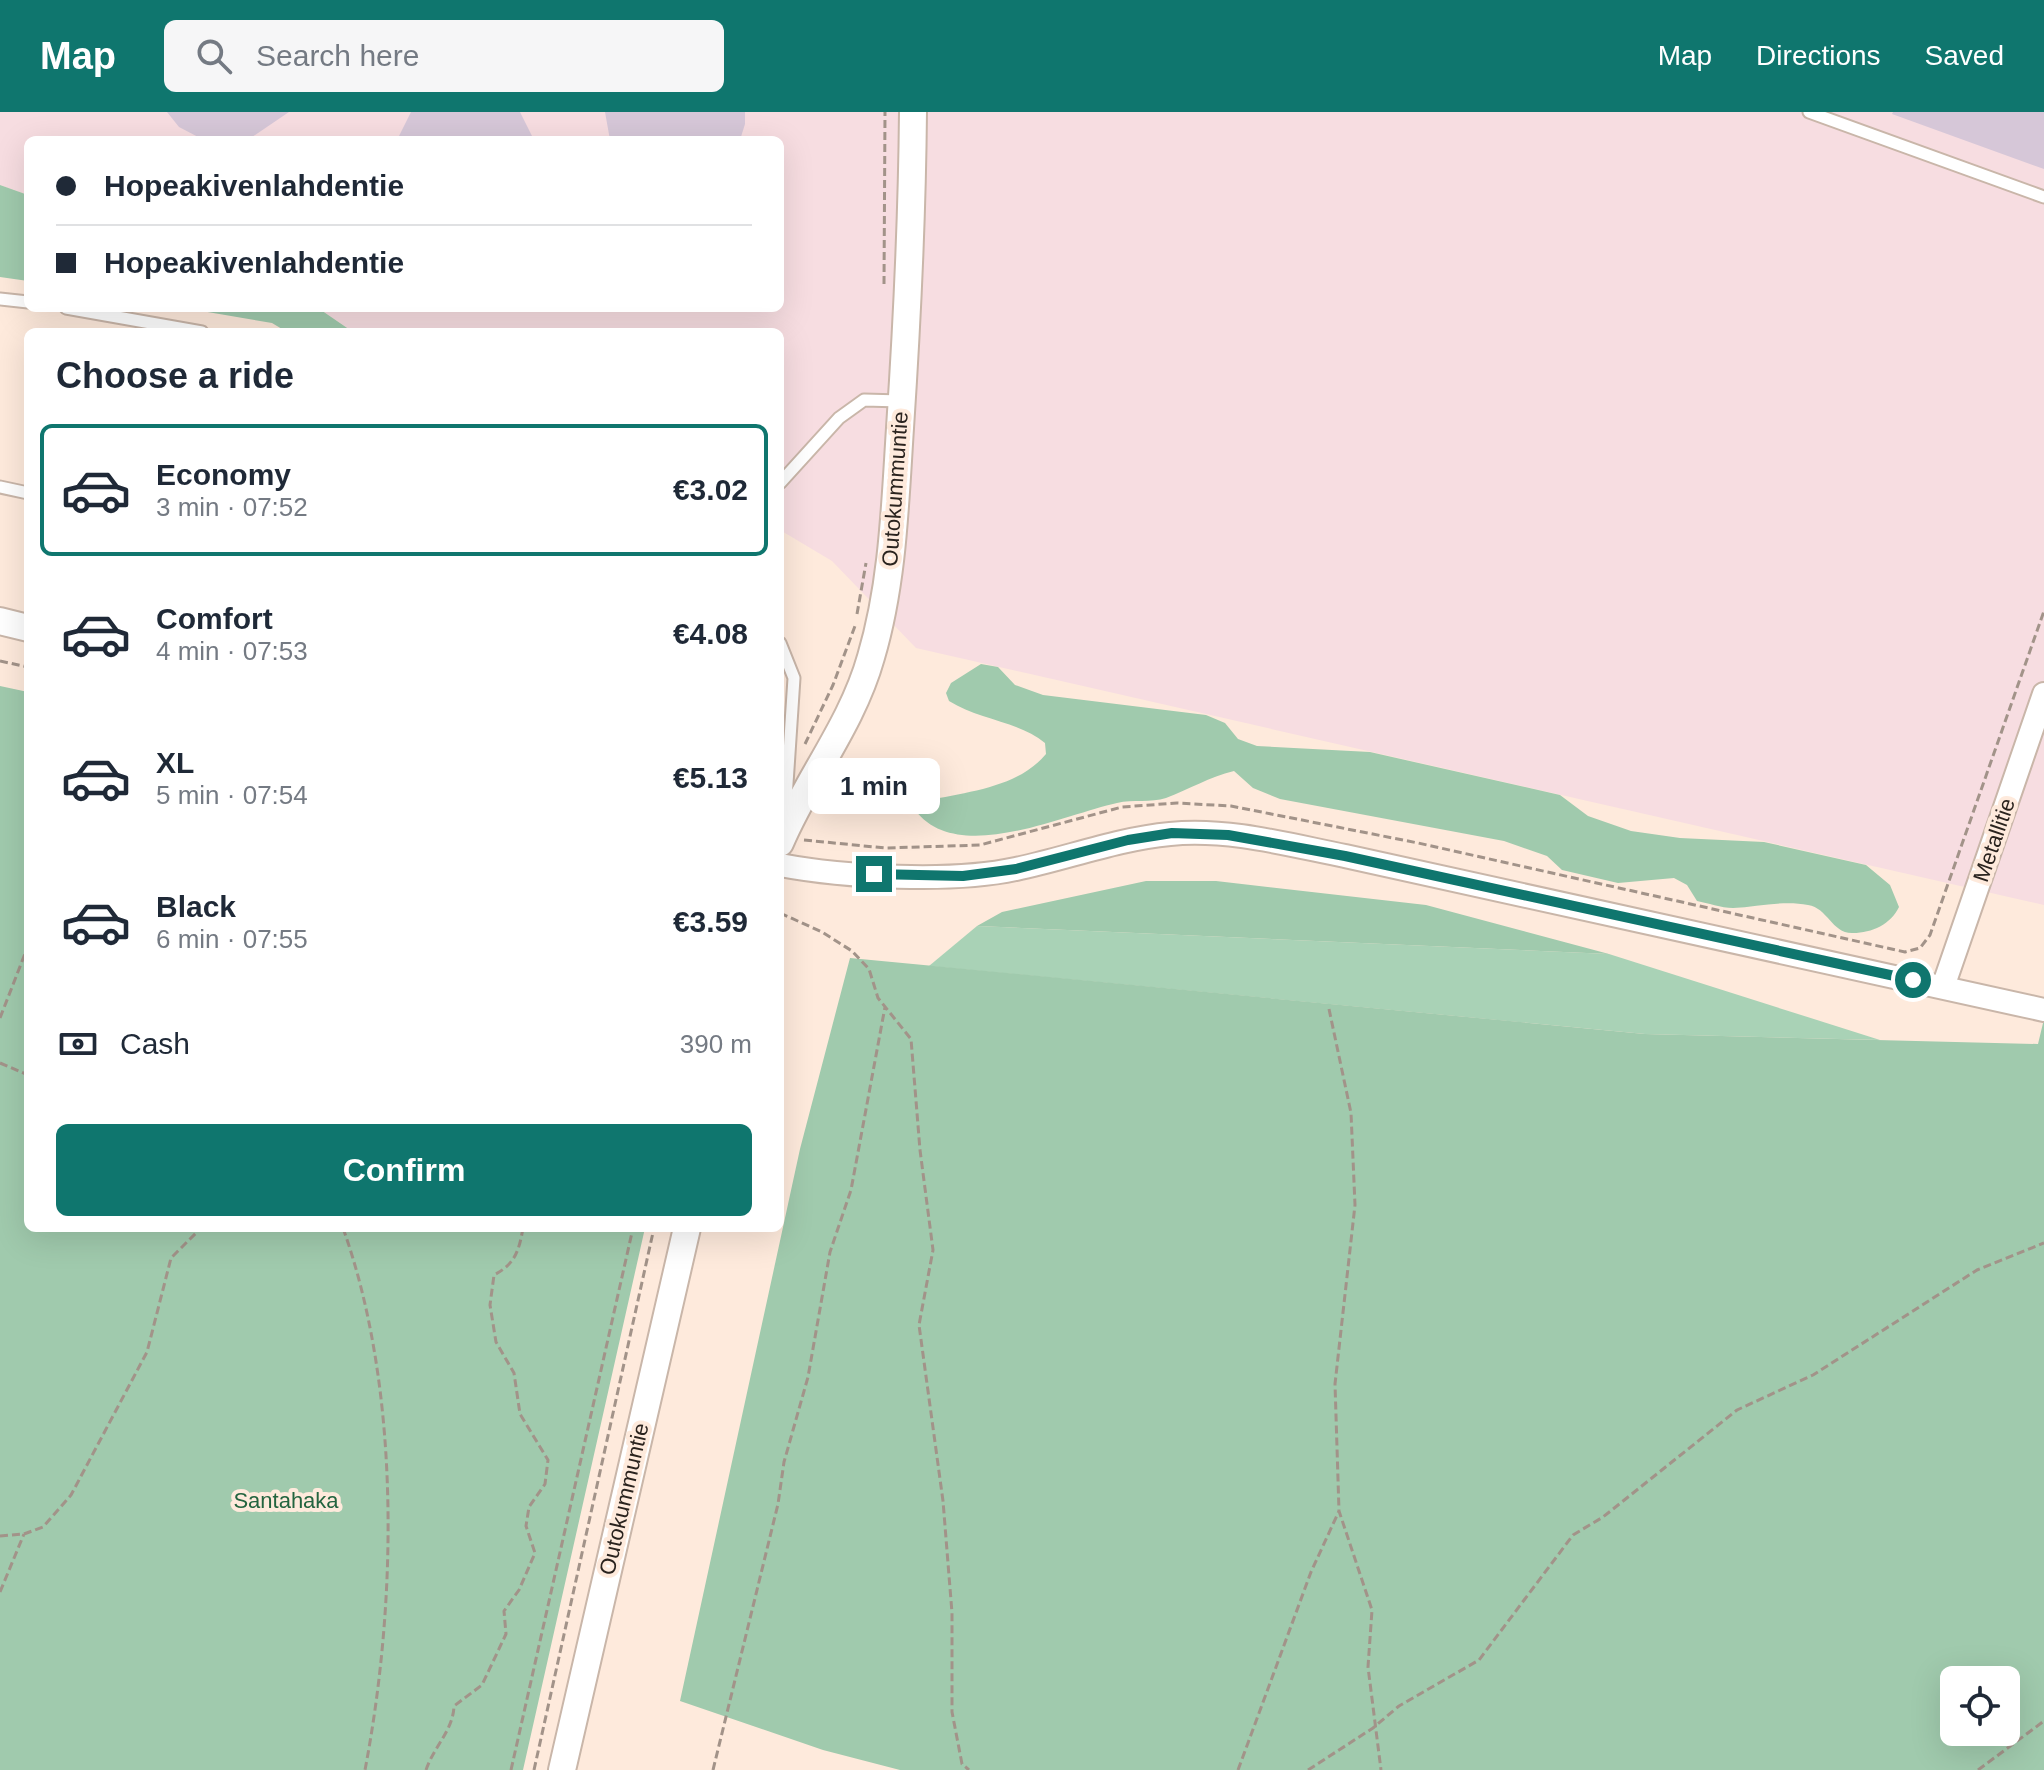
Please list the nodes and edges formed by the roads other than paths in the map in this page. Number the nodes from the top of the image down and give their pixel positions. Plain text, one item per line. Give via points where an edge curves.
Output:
1 (913, 112) edge
2 (1809, 112) edge
3 (2044, 197) edge
4 (0, 299) edge
5 (24, 302) edge
6 (89, 312) edge
7 (179, 328) edge
8 (902, 401) junction
9 (784, 479) edge
10 (0, 487) edge
11 (24, 492) edge
12 (0, 621) edge
13 (24, 627) edge
14 (784, 653) edge
15 (2044, 694) edge
16 (784, 819) edge
17 (784, 835) edge
18 (784, 866) edge
19 (1943, 987) junction
20 (2044, 1010) edge
21 (686, 1232) edge
22 (562, 1770) edge

1 - 8 street, Outokummuntie
2 - 3 lane
4 - 5 lane
6 - 7 lane
8 - 9 lane via 864,400 839,418
8 - 17 street, Outokummuntie via 888,576 874,648 850,716
10 - 11 lane
12 - 13 street
14 - 16 lane via 794,678
15 - 19 street, Metallitie
18 - 19 street via 822,873 963,876 1172,833 1228,835
19 - 20 street
21 - 22 street, Outokummuntie

